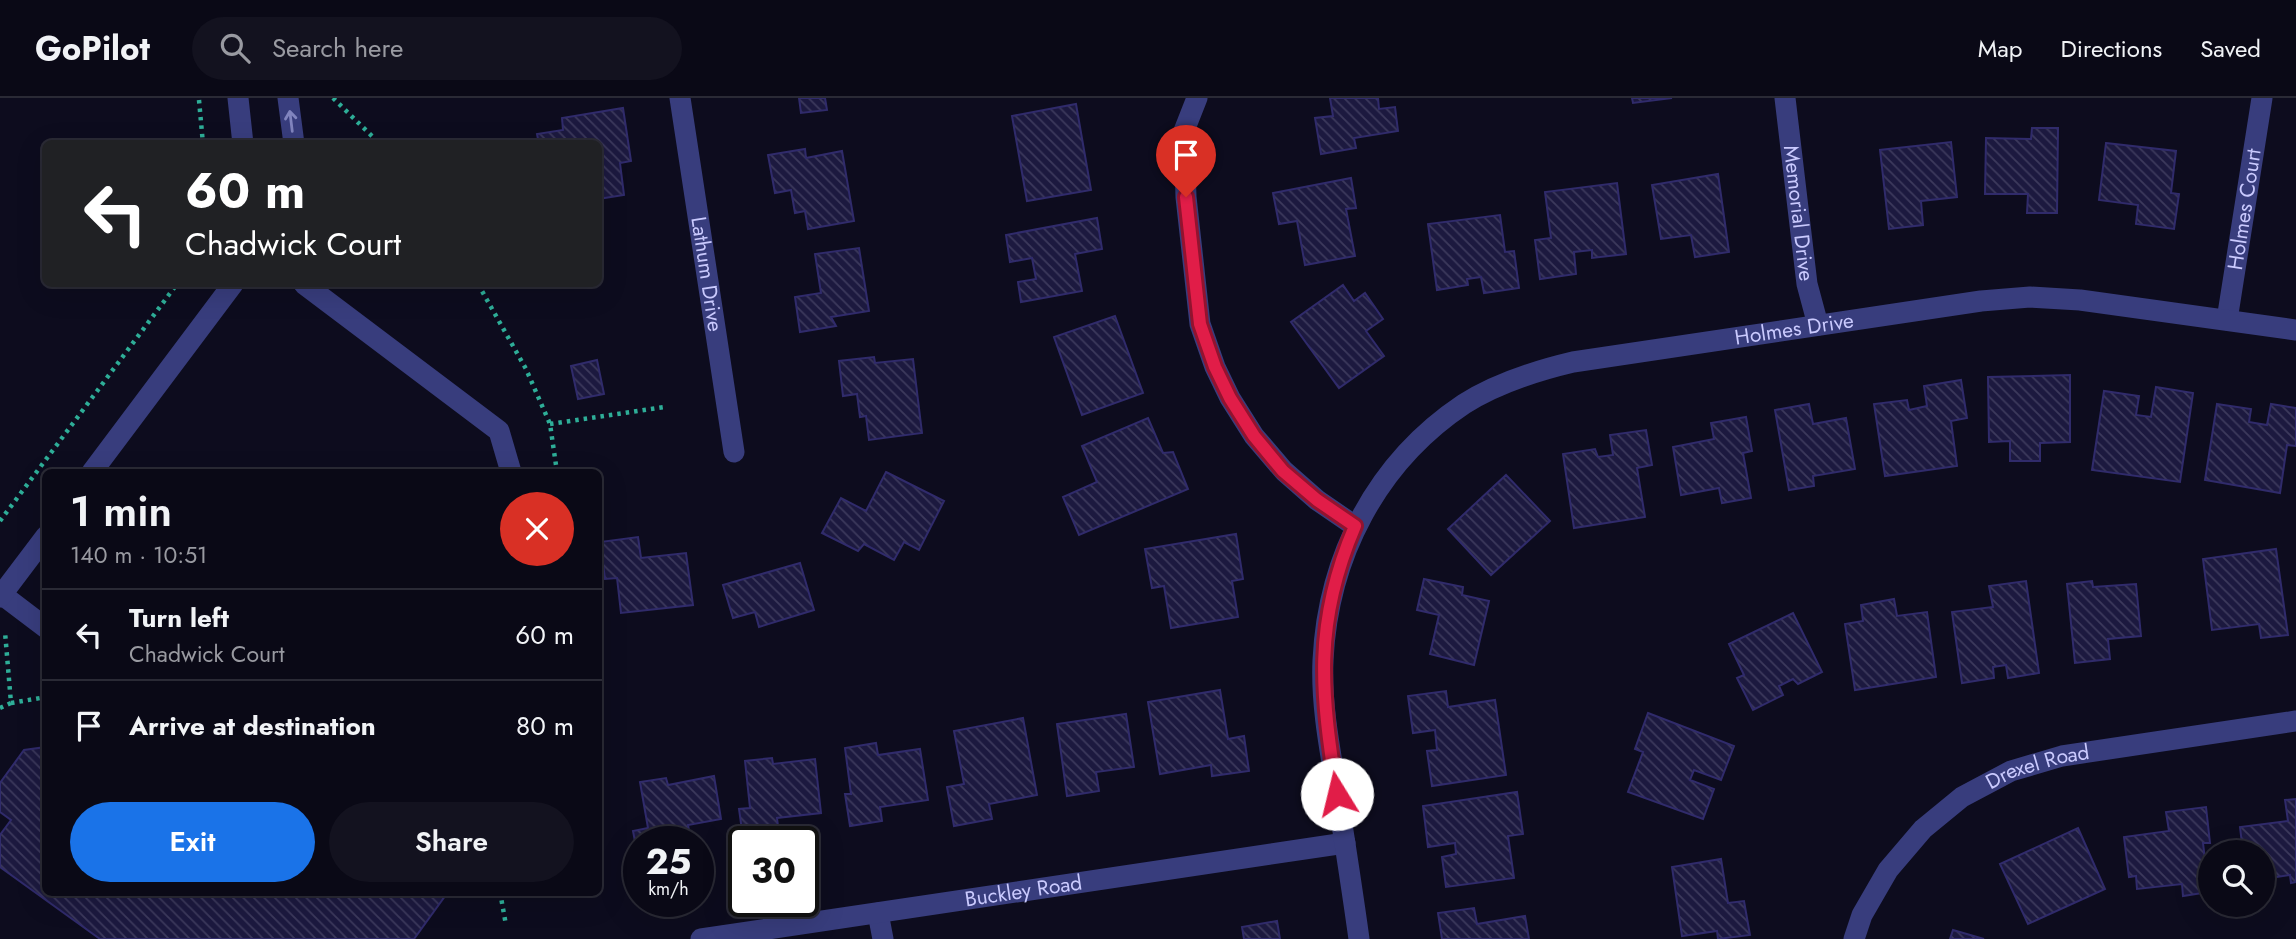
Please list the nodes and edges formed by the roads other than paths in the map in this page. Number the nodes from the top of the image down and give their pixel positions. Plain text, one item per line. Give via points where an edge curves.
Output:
1 (238, 98) edge
2 (288, 98) edge
3 (680, 98) edge
4 (1197, 98) edge
5 (1785, 98) edge
6 (2262, 98) edge
7 (243, 140) edge
8 (293, 140) edge
9 (231, 287) edge
10 (308, 287) edge
11 (2228, 320) junction
12 (1818, 325) junction
13 (2296, 330) edge
14 (734, 452) dead end
15 (94, 469) edge
16 (508, 469) edge
17 (1355, 526) junction
18 (42, 541) edge
19 (1, 595) edge
20 (42, 625) edge
21 (2296, 720) edge
22 (1345, 843) junction
23 (878, 913) junction
24 (701, 939) edge
25 (883, 939) edge
26 (1359, 939) edge
27 (1854, 939) edge

1 - 7 street
8 -> 2 street
3 - 14 street, Lathum Drive
4 - 17 street via 1184,131 1186,197 1200,324 1215,367 1254,436 1283,471
5 - 12 street, Memorial Drive via 1807,284
6 - 11 street, Holmes Court
9 - 15 street
10 - 16 street via 499,430
11 - 12 street, Holmes Drive via 2030,297
11 - 13 street, Holmes Drive
12 - 17 street, Holmes Drive via 1573,362 1506,383 1465,404 1421,437 1385,478
17 - 22 street, Holmes Drive via 1332,589 1323,662 1326,722
18 - 19 street
19 - 20 street
21 - 27 street, Drexel Road via 2062,756 2011,771 1962,797 1923,829 1888,870
22 - 23 street, Buckley Road
22 - 26 street, Holmes Drive
23 - 24 street, Buckley Road
23 - 25 street

